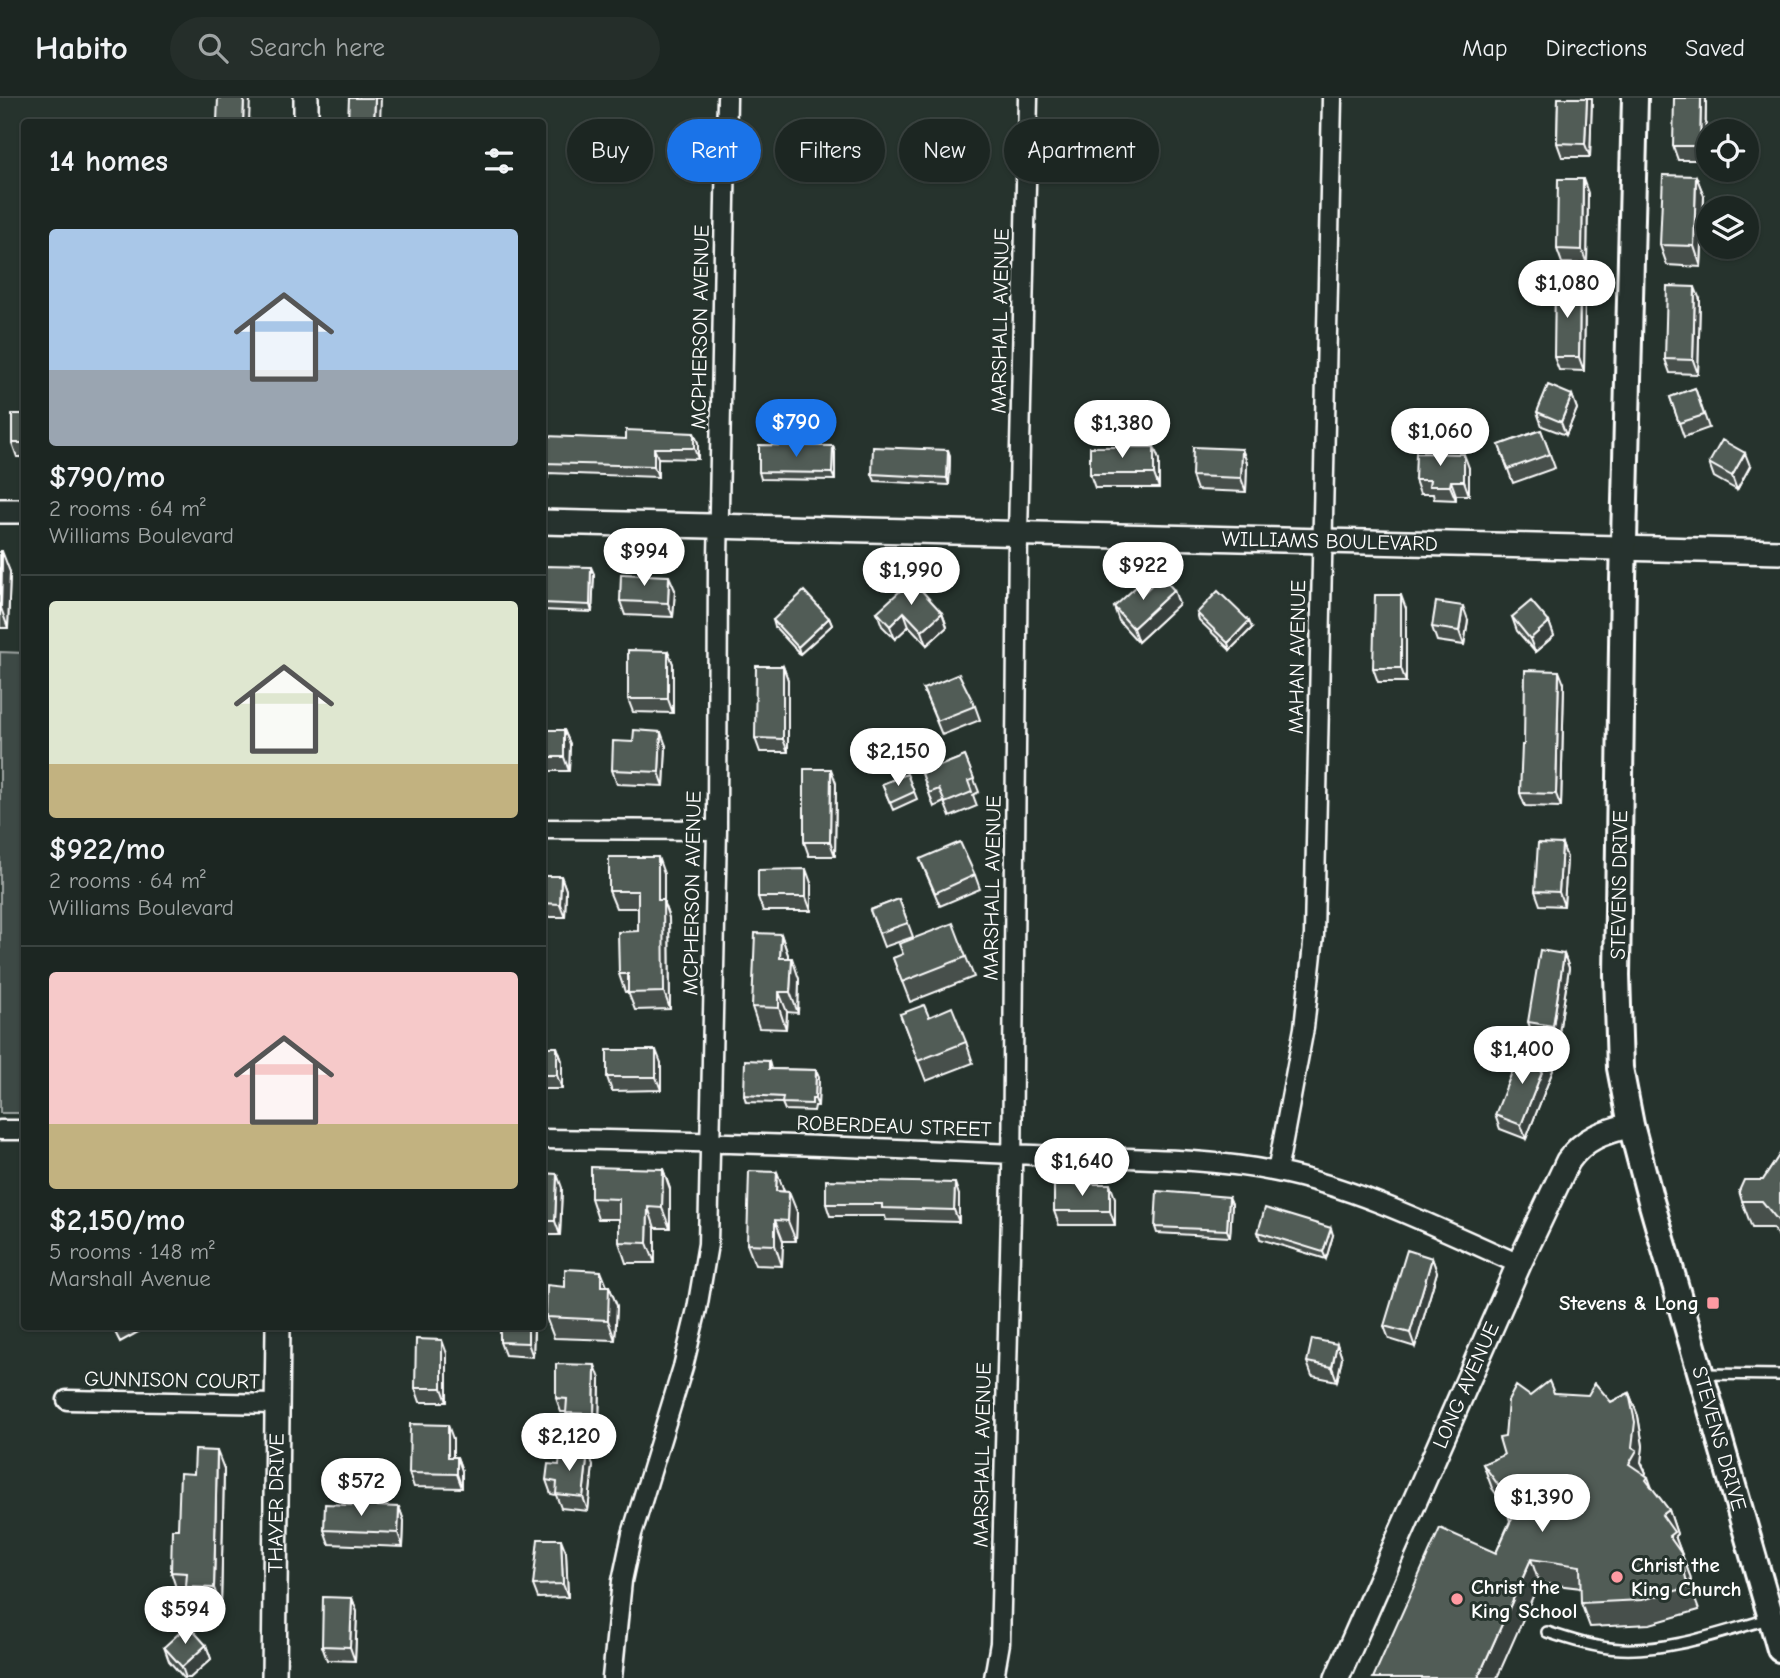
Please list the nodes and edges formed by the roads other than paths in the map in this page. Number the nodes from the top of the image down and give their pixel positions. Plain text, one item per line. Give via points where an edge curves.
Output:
1 (306, 98) edge
2 (727, 98) edge
3 (1028, 98) edge
4 (1332, 98) edge
5 (1635, 98) edge
6 (306, 119) edge
7 (0, 511) edge
8 (21, 511) edge
9 (546, 522) edge
10 (719, 526) junction
11 (1018, 534) junction
12 (1323, 540) junction
13 (1623, 548) junction
14 (1780, 552) edge
15 (546, 829) edge
16 (717, 830) junction
17 (1631, 1125) junction
18 (0, 1130) edge
19 (21, 1130) edge
20 (546, 1139) edge
21 (709, 1141) junction
22 (1012, 1154) junction
23 (1277, 1172) junction
24 (1519, 1264) junction
25 (278, 1330) edge
26 (1701, 1374) junction
27 (1780, 1376) edge
28 (67, 1401) dead end
29 (277, 1405) junction
30 (1771, 1618) junction
31 (1548, 1632) dead end
32 (1780, 1649) edge
33 (274, 1678) edge
34 (612, 1678) edge
35 (994, 1678) edge
36 (1337, 1678) edge

1 - 6 street
2 - 10 street, MCPHERSON AVENUE
3 - 11 street, MARSHALL AVENUE
4 - 12 street, MAHAN AVENUE
5 - 13 main road, STEVENS DRIVE
7 - 8 street
9 - 10 street, WILLIAMS BOULEVARD
10 - 11 street, WILLIAMS BOULEVARD
10 - 16 street, MCPHERSON AVENUE
11 - 12 street, WILLIAMS BOULEVARD
11 - 22 street, MARSHALL AVENUE
12 - 13 street, WILLIAMS BOULEVARD
12 - 23 street, MAHAN AVENUE via 1314,935 1304,1028
13 - 14 street, WILLIAMS BOULEVARD
13 - 17 main road, STEVENS DRIVE via 1617,1008 1620,1068
15 - 16 street
16 - 21 street, MCPHERSON AVENUE
17 - 24 street, LONG AVENUE via 1594,1136 1576,1149
17 - 26 main road, STEVENS DRIVE
18 - 19 street
20 - 21 street, ROBERDEAU STREET
21 - 22 street, ROBERDEAU STREET
21 - 34 street, MCPHERSON AVENUE via 708,1244 698,1309 630,1546
22 - 23 street, ROBERDEAU STREET via 1197,1162
22 - 35 street, MARSHALL AVENUE via 1000,1643
23 - 24 street, ROBERDEAU STREET via 1399,1212
24 - 36 street, LONG AVENUE
25 - 29 street, THAYER DRIVE
26 - 27 lane
26 - 30 main road, STEVENS DRIVE
28 - 29 street, GUNNISON COURT
29 - 33 street, THAYER DRIVE
30 - 31 lane via 1648,1648 1619,1649
30 - 32 main road, STEVENS DRIVE

